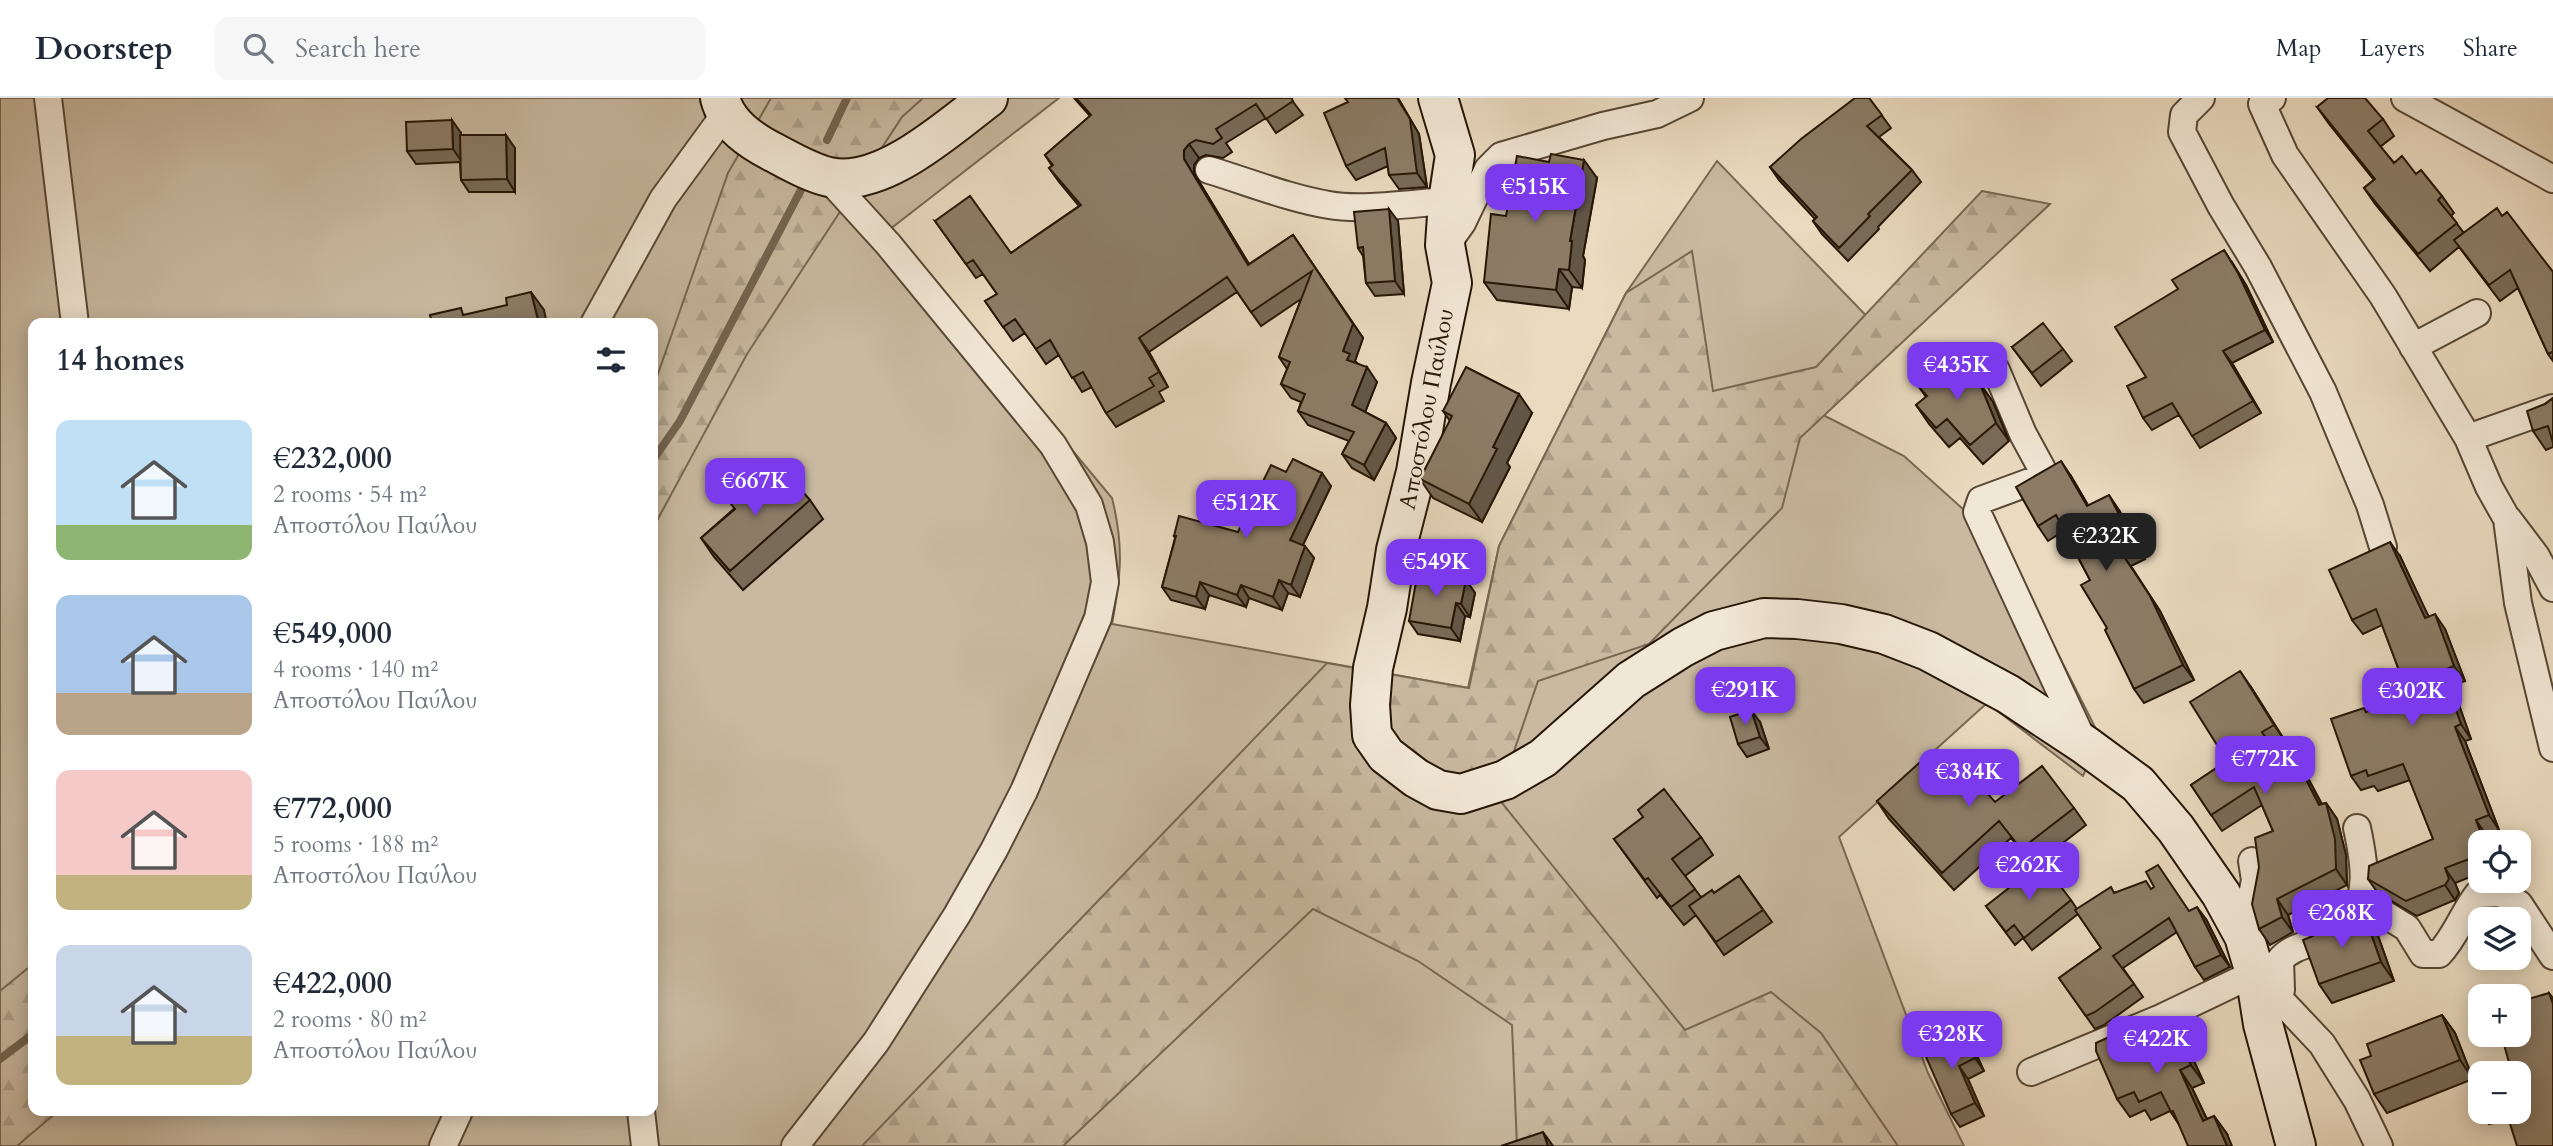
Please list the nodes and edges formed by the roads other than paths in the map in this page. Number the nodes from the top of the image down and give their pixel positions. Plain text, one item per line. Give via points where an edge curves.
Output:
1 (48, 98) edge
2 (988, 98) edge
3 (1438, 98) edge
4 (1690, 98) edge
5 (2202, 98) edge
6 (2405, 98) edge
7 (2264, 100) edge
8 (722, 106) edge
9 (1209, 170) dead end
10 (827, 177) junction
11 (2553, 179) edge
12 (1448, 201) junction
13 (1446, 245) junction
14 (2477, 313) dead end
15 (74, 318) edge
16 (597, 318) edge
17 (2413, 346) junction
18 (1996, 370) dead end
19 (2553, 408) edge
20 (2468, 438) junction
21 (2507, 519) junction
22 (2383, 547) edge
23 (2553, 587) edge
24 (2085, 745) junction
25 (2553, 748) edge
26 (2357, 828) dead end
27 (2252, 861) dead end
28 (2353, 917) junction
29 (2244, 936) junction
30 (2553, 956) edge
31 (2265, 998) junction
32 (2031, 1072) dead end
33 (457, 1116) edge
34 (642, 1116) edge
35 (443, 1146) edge
36 (645, 1146) edge
37 (795, 1146) edge
38 (2296, 1146) edge
39 (2379, 1146) edge

1 - 15 street
2 - 10 street via 915,152 882,170 857,179
3 - 12 street, Αποστόλου Παύλου via 1455,155
4 - 13 street via 1657,114 1501,156
5 - 22 street via 2184,115 2182,132 2323,391
6 - 11 street
7 - 17 street via 2285,155
8 - 10 street via 736,127 770,150
8 - 16 street via 663,199
9 - 12 street via 1332,206
10 - 37 street via 1053,445 1089,505 1105,582 1098,618 994,850 876,1042
12 - 13 street, Αποστόλου Παύλου
13 - 24 street, Αποστόλου Παύλου via 1452,283 1373,668 1371,735 1401,768 1438,790 1461,794 1505,780 1543,758 1631,680 1683,647 1714,631 1764,618 1842,624 1928,651 2008,694
14 - 17 street
17 - 20 street
18 - 24 street via 2042,469 2038,480 1981,500 1977,512
19 - 20 street
20 - 21 street
21 - 23 street
21 - 25 street via 2518,603
24 - 29 street, Αποστόλου Παύλου via 2138,785 2176,829
26 - 28 street via 2363,883 2361,903
27 - 29 street via 2255,880
28 - 30 street via 2376,909 2407,928 2423,954 2439,954 2478,894 2501,893 2519,904
28 - 31 street via 2334,936 2286,953 2280,960 2281,990
29 - 31 street, Αποστόλου Παύλου
31 - 32 street via 2161,1018
31 - 38 street, Αποστόλου Παύλου
31 - 39 street via 2322,1044
33 - 35 street
34 - 36 street

